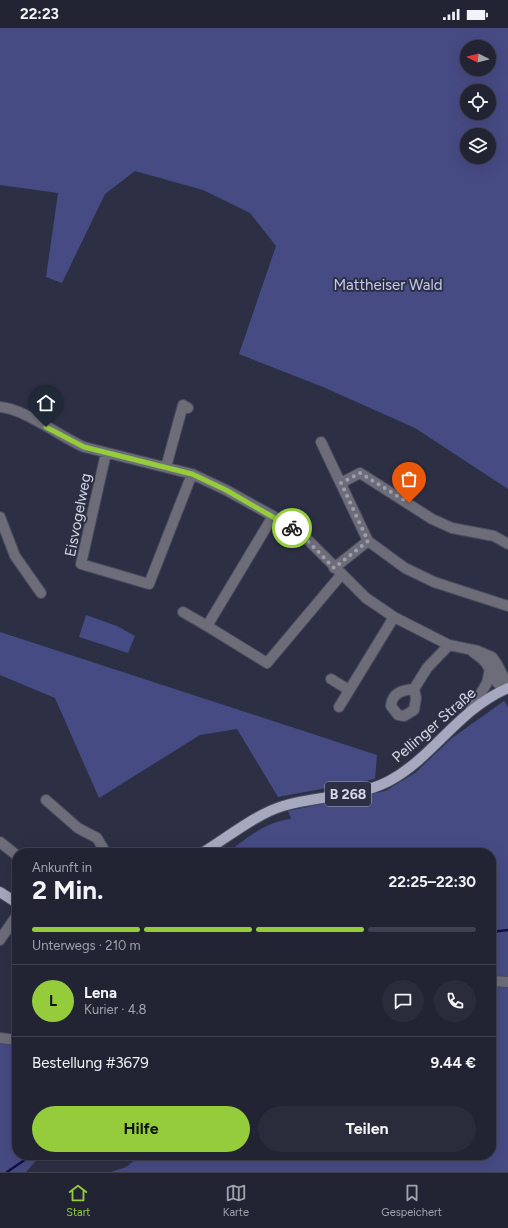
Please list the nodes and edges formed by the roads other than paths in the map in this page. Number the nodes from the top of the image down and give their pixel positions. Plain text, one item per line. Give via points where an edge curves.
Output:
1 (0, 407) edge
2 (188, 408) dead end
3 (321, 442) dead end
4 (106, 453) junction
5 (166, 467) junction
6 (192, 474) junction
7 (341, 483) junction
8 (273, 516) junction
9 (0, 517) edge
10 (368, 541) junction
11 (508, 544) edge
12 (338, 572) junction
13 (42, 593) dead end
14 (508, 606) edge
15 (184, 612) dead end
16 (394, 617) junction
17 (206, 626) junction
18 (449, 645) junction
19 (469, 650) junction
20 (490, 670) junction
21 (331, 679) dead end
22 (508, 687) edge
23 (414, 689) dead end
24 (349, 690) junction
25 (339, 707) dead end
26 (471, 709) junction
27 (46, 800) dead end
28 (0, 842) edge
29 (103, 848) edge
30 (210, 848) edge
31 (12, 852) edge
32 (0, 892) edge
33 (12, 899) edge
34 (12, 922) edge
35 (0, 940) edge
36 (496, 982) edge
37 (508, 982) edge
38 (0, 1038) edge
39 (12, 1039) edge

1 - 4 street via 24,414 78,444
2 - 5 street via 183,405
3 - 7 street
4 - 5 street
4 - 6 street, Eisvogelweg via 81,564 148,584
5 - 6 street
6 - 8 street
7 - 10 street
7 - 11 street via 360,473 432,519 452,528 494,536
8 - 12 street via 301,534
8 - 17 street
9 - 13 street via 16,556
10 - 12 street
10 - 14 street via 405,568 434,582
12 - 16 street via 366,598
12 - 17 street via 267,663
15 - 17 street
16 - 18 street
16 - 24 street
18 - 19 street
18 - 23 street via 427,668
19 - 20 street via 480,657
19 - 22 street via 478,651 492,658
20 - 22 street via 497,684
20 - 26 street via 487,683
21 - 24 street
22 - 26 main road, Pellinger Straße / B 268
24 - 25 street
26 - 30 main road, Pellinger Straße / B 268 via 414,764 391,780 368,790 276,808
27 - 29 street via 78,828 97,838
28 - 31 street
32 - 33 main road
34 - 35 street
36 - 37 street
38 - 39 street

